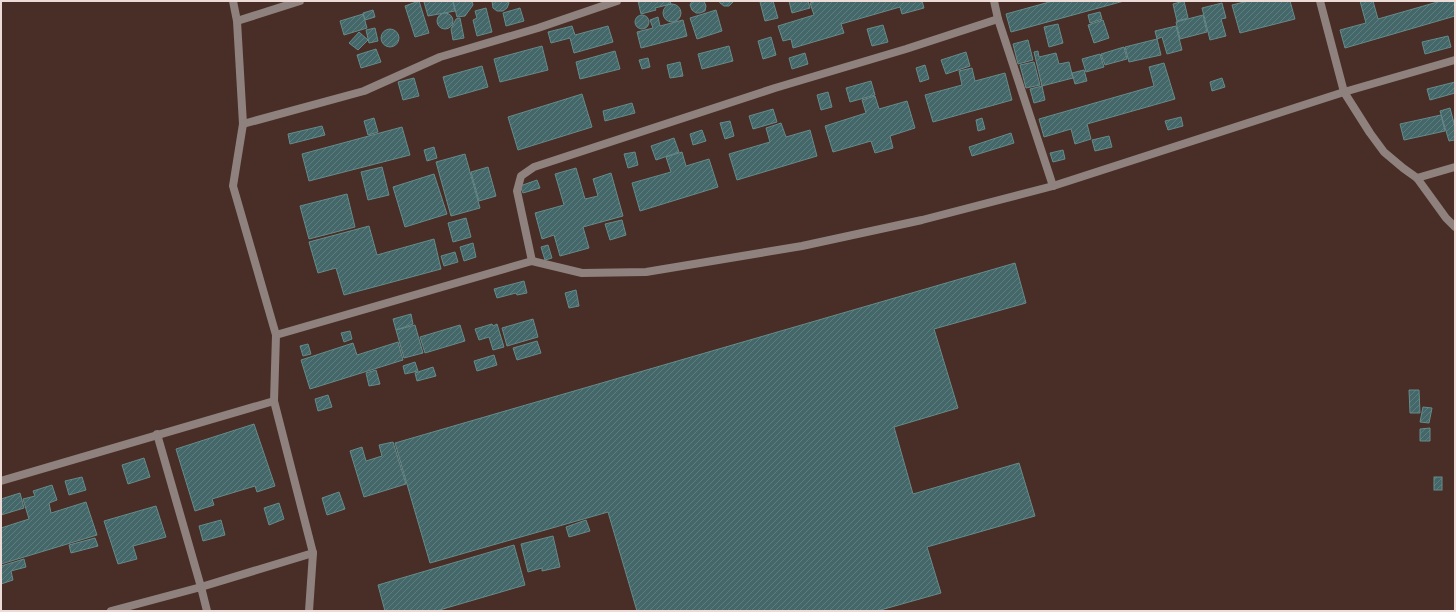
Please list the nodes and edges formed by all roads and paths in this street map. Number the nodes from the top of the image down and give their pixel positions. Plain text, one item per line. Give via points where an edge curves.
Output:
1 (234, 1) edge
2 (300, 1) edge
3 (617, 1) edge
4 (994, 1) edge
5 (1320, 1) edge
6 (998, 19) junction
7 (237, 21) junction
8 (1455, 60) edge
9 (1344, 92) junction
10 (243, 124) junction
11 (1455, 167) edge
12 (1417, 178) junction
13 (1053, 186) junction
14 (1455, 227) edge
15 (532, 261) junction
16 (276, 335) junction
17 (274, 401) junction
18 (157, 434) junction
19 (1, 481) edge
20 (313, 553) junction
21 (201, 587) junction
22 (112, 611) edge
23 (207, 611) edge
24 (309, 611) edge

1 - 7 street
2 - 7 street
3 - 10 street via 440,57 364,91
4 - 6 street
5 - 9 street
6 - 13 street
6 - 15 street via 775,88 534,167 521,176 517,191
7 - 10 street
8 - 9 street
9 - 12 street via 1384,152
9 - 13 street
10 - 16 street via 233,186
11 - 12 street
12 - 14 street
13 - 15 street via 922,220 802,246 646,272 582,273
15 - 16 street
16 - 17 street
17 - 18 street
17 - 20 street
18 - 19 street
18 - 21 street
20 - 21 street
20 - 24 street
21 - 22 street
21 - 23 street

